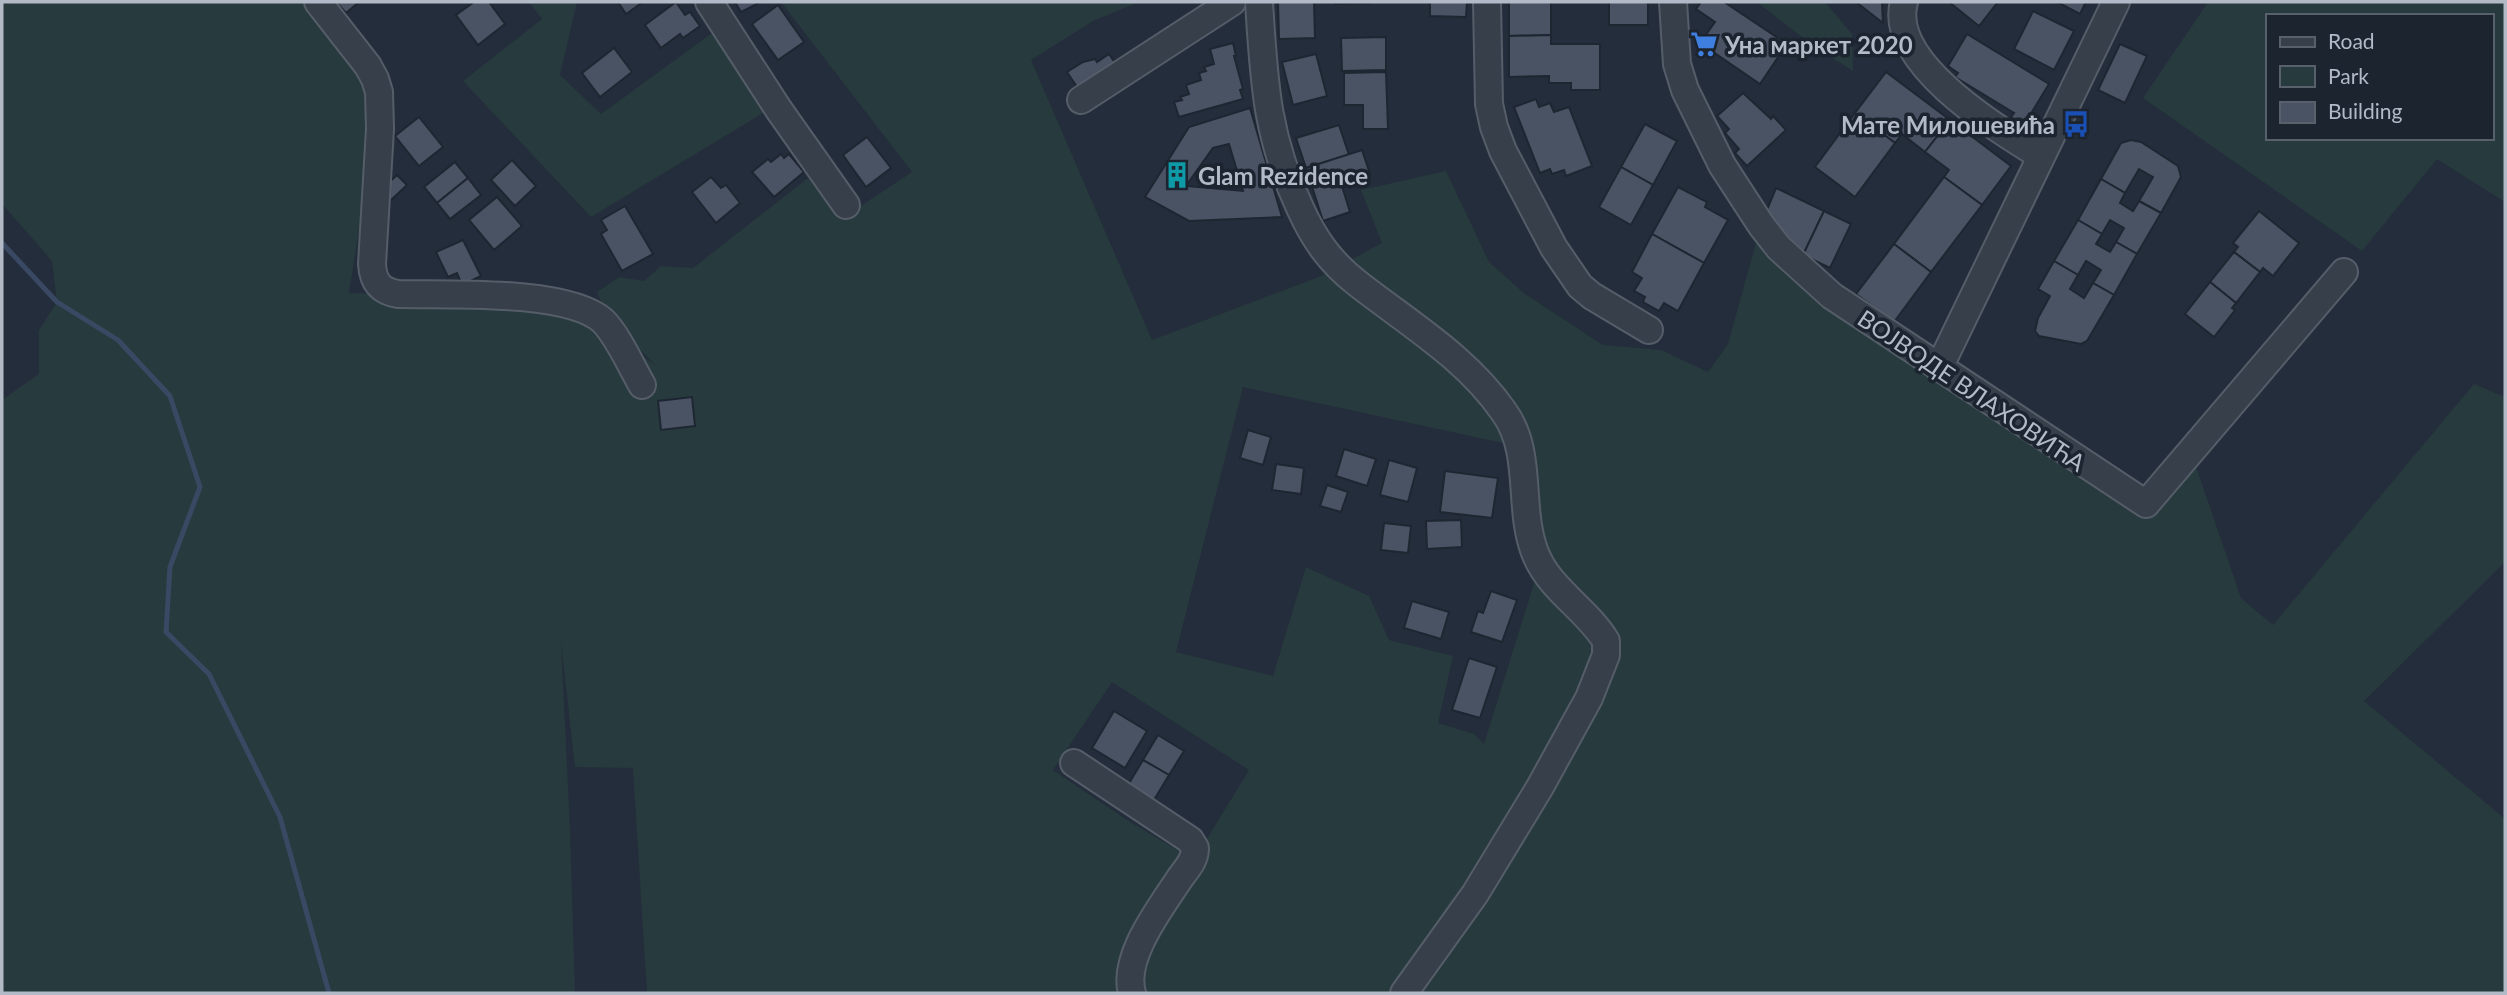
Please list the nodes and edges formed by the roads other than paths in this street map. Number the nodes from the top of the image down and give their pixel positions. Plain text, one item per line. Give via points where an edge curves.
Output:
1 (318, 2) edge
2 (709, 2) edge
3 (1232, 2) edge
4 (1259, 2) edge
5 (1487, 2) edge
6 (1673, 2) edge
7 (1904, 2) edge
8 (2116, 2) edge
9 (1081, 100) dead end
10 (2041, 156) junction
11 (846, 205) dead end
12 (2344, 272) dead end
13 (1649, 330) dead end
14 (1939, 368) junction
15 (642, 385) dead end
16 (1074, 763) dead end
17 (1132, 993) edge
18 (1404, 993) edge

1 - 15 street via 368,66 379,92 372,274 380,288 398,294 536,298 578,309 609,328
2 - 11 street
3 - 9 street
4 - 18 street via 1272,132 1312,234 1340,270 1433,340 1506,413 1520,443 1535,552 1550,579 1606,641 1606,655 1589,698 1540,787 1475,894
5 - 13 street via 1489,104 1503,151 1554,248 1580,286
6 - 14 street, ВОЈВОДЕ ВЛАХОВИЋА via 1677,64 1685,90 1722,164 1761,225 1779,248 1832,296
7 - 10 street via 1908,38 1934,76
8 - 10 street
10 - 14 street
12 - 14 street, ВОЈВОДЕ ВЛАХОВИЋА via 2146,504
16 - 17 street via 1190,840 1195,848 1194,860 1134,954

